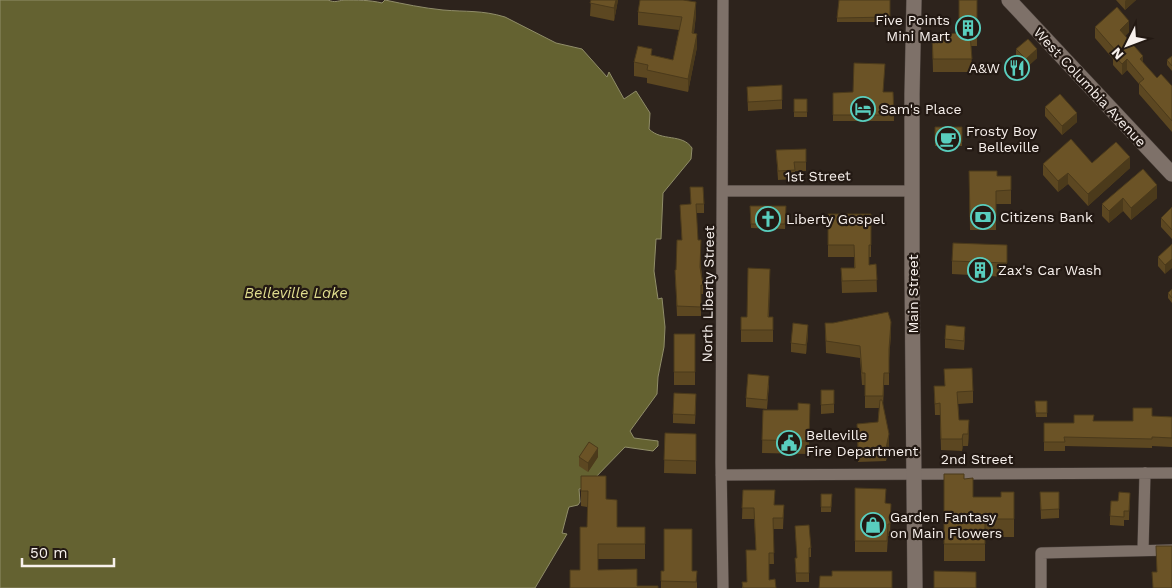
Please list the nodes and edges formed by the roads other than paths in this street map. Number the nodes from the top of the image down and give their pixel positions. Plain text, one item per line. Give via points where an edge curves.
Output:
1 (724, 0) edge
2 (914, 0) edge
3 (1009, 0) edge
4 (1172, 174) edge
5 (724, 191) junction
6 (913, 191) junction
7 (1145, 473) junction
8 (1172, 473) edge
9 (914, 474) junction
10 (721, 475) junction
11 (1144, 550) junction
12 (1172, 550) edge
13 (723, 588) edge
14 (915, 588) edge
15 (1042, 588) edge

1 - 5 street, North Liberty Street
2 - 6 main road, Main Street
3 - 4 main road, West Columbia Avenue
5 - 6 street, 1st Street
5 - 10 street, North Liberty Street
6 - 9 main road, Main Street
7 - 8 street, 2nd Street
7 - 9 street, 2nd Street
7 - 11 street
9 - 10 street, 2nd Street
9 - 14 main road, Main Street
10 - 13 street, North Liberty Street
11 - 12 street
11 - 15 street via 1041,553

